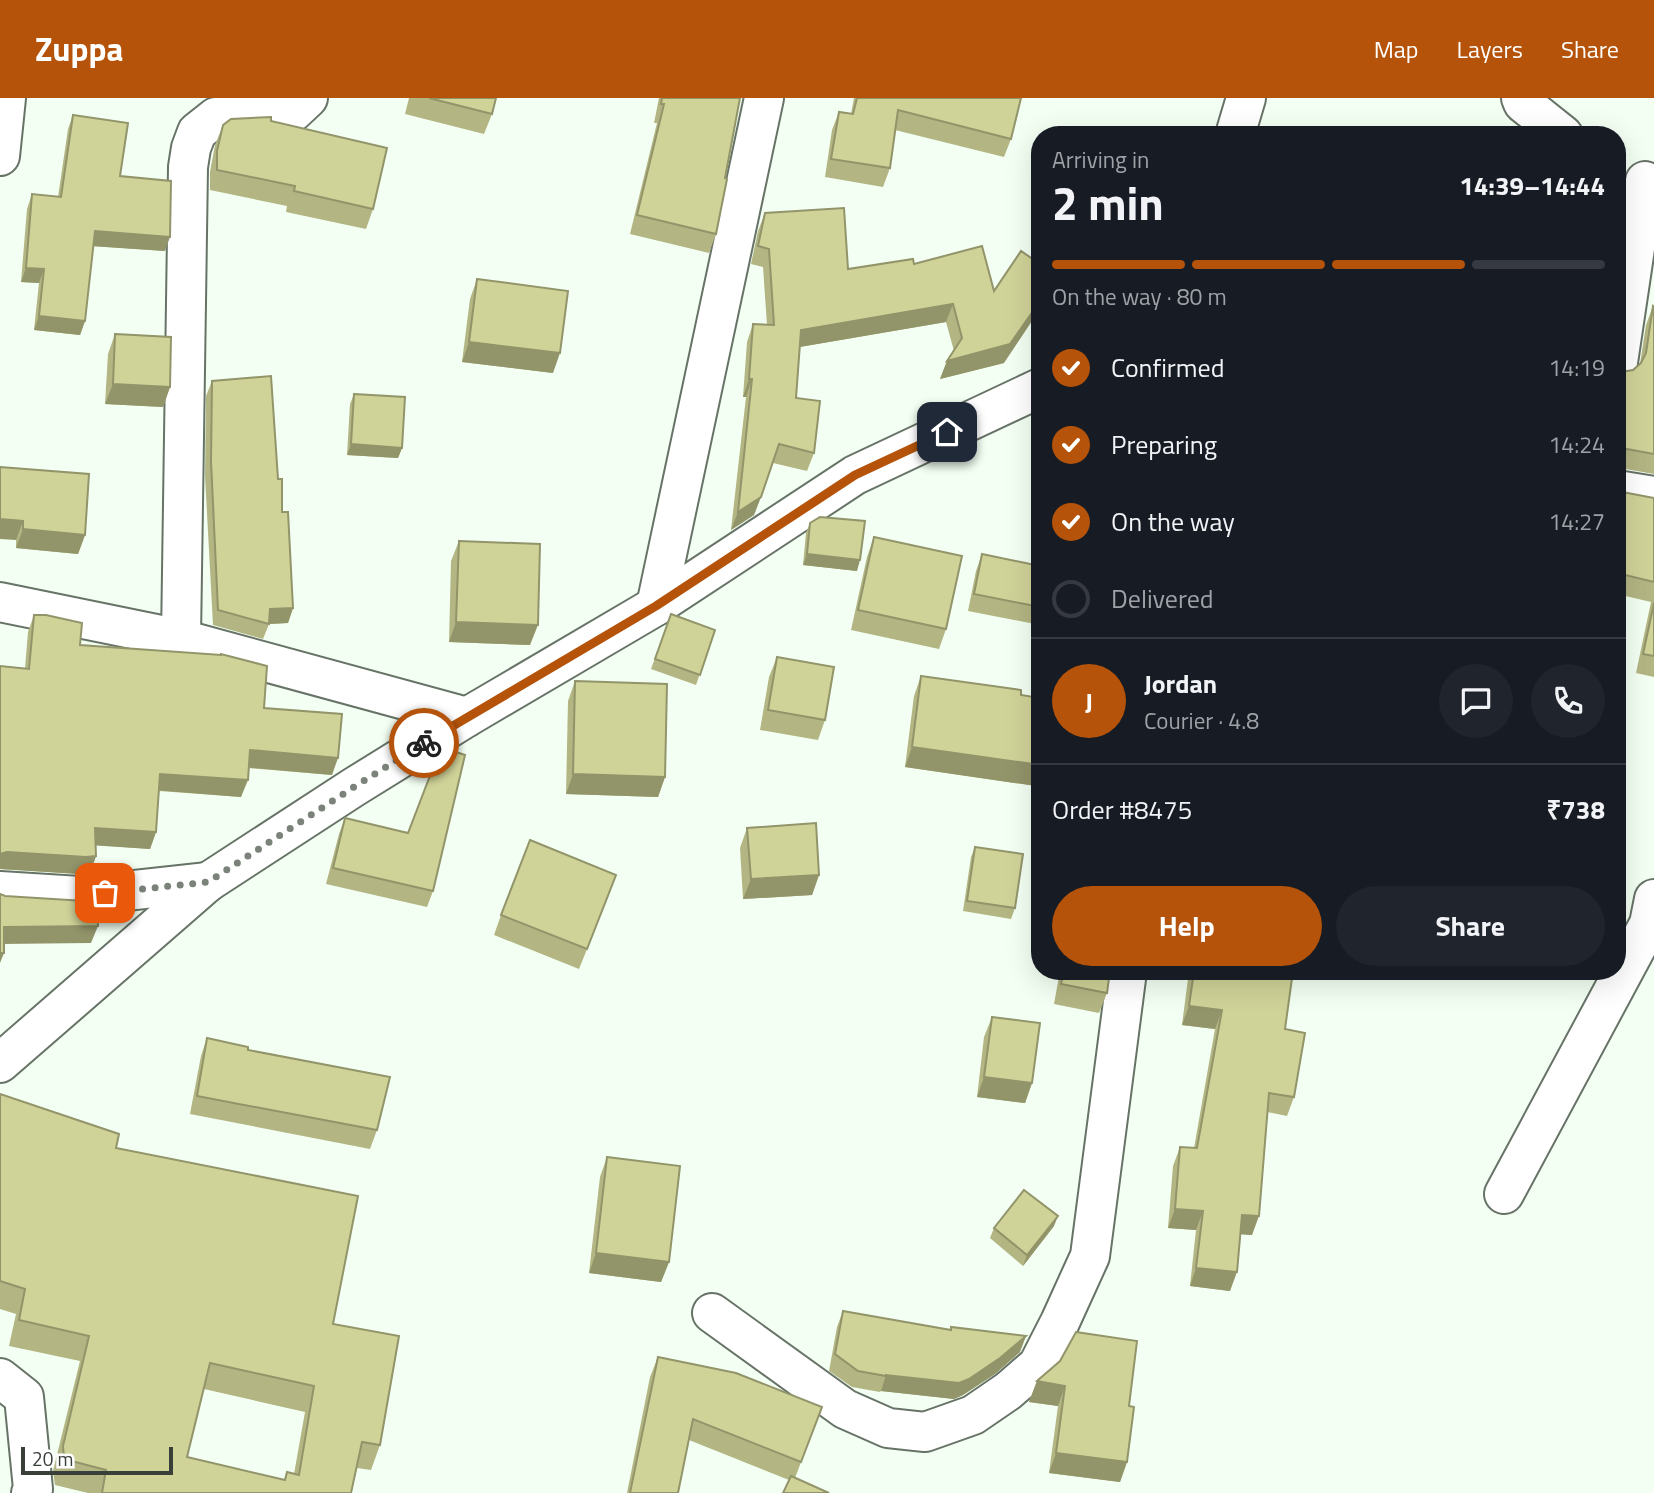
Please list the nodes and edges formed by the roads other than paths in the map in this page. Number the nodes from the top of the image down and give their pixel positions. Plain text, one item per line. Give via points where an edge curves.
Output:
1 (6, 98) edge
2 (308, 98) edge
3 (764, 98) edge
4 (1246, 98) edge
5 (1521, 98) edge
6 (1238, 126) edge
7 (1552, 126) edge
8 (0, 156) edge
9 (1639, 178) edge
10 (1626, 291) edge
11 (1031, 392) edge
12 (1626, 491) edge
13 (1654, 496) edge
14 (0, 601) edge
15 (656, 606) junction
16 (181, 639) junction
17 (467, 717) junction
18 (208, 882) junction
19 (0, 891) edge
20 (1654, 900) edge
21 (1626, 967) edge
22 (1125, 980) edge
23 (1619, 980) edge
24 (0, 1063) edge
25 (1504, 1194) dead end
26 (712, 1313) dead end
27 (0, 1378) edge
28 (31, 1493) edge

1 - 8 street
2 - 16 street via 293,112 216,117 197,132 191,148
3 - 15 street
4 - 6 street
5 - 7 street
9 - 10 street
11 - 15 street via 855,475
12 - 13 street
14 - 16 street
15 - 17 street
16 - 17 street
17 - 18 street
18 - 19 street via 80,896
18 - 24 street
20 - 21 street via 1649,924
22 - 26 street via 1090,1256 1038,1365 1008,1391 973,1415 925,1432 888,1428 845,1409
23 - 25 street
27 - 28 street via 24,1397

